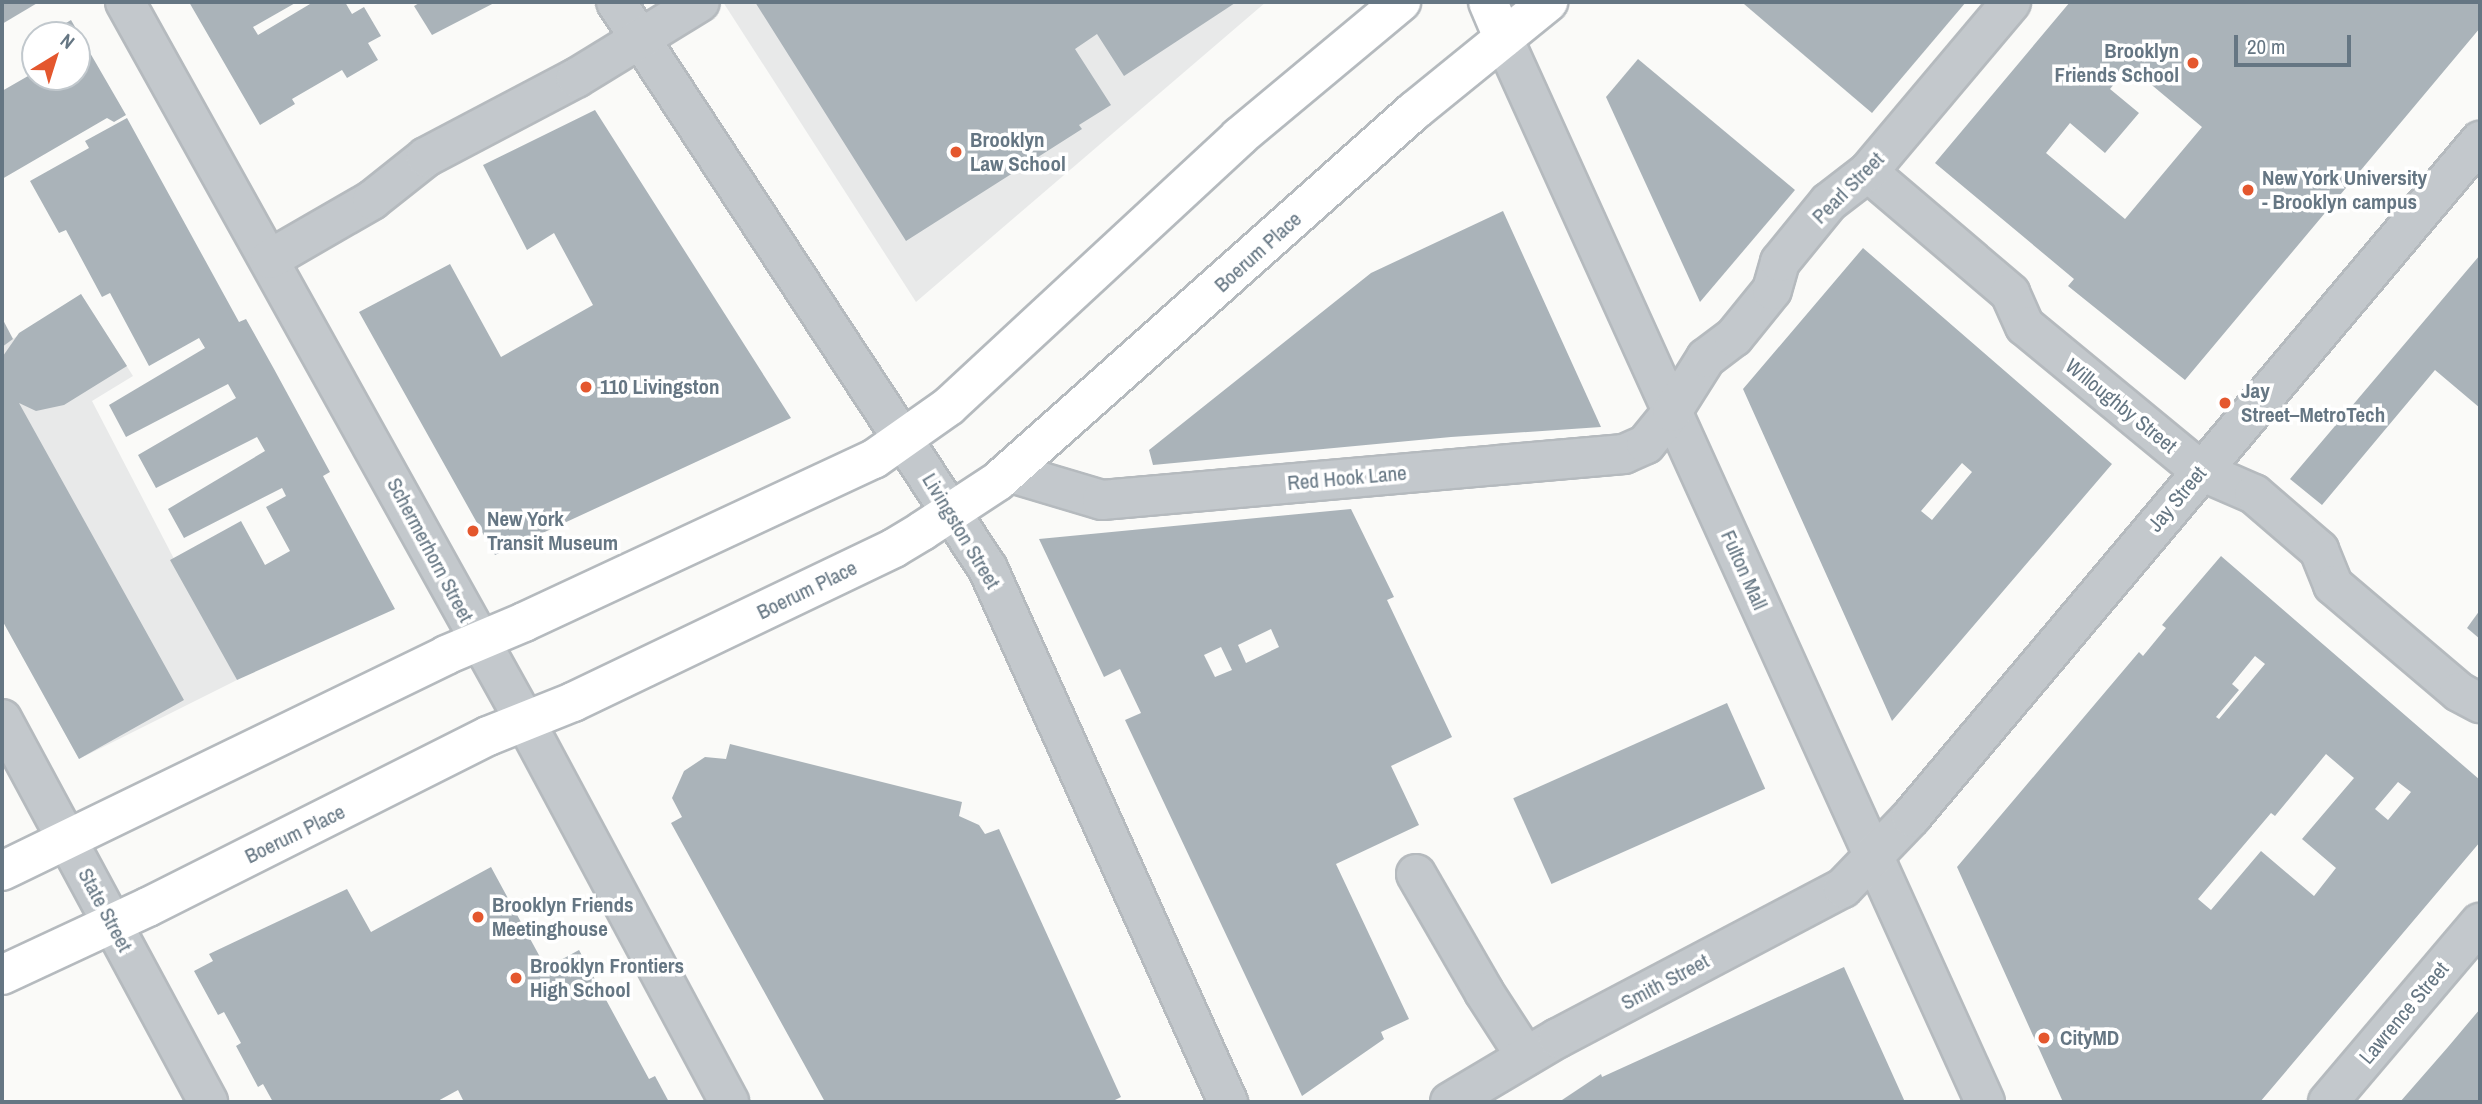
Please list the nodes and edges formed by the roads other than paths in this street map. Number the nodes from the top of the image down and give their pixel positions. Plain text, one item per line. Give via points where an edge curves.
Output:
1 (125, 2) edge
2 (616, 2) edge
3 (700, 2) edge
4 (1401, 2) edge
5 (1488, 2) edge
6 (1548, 2) edge
7 (2011, 2) edge
8 (1503, 38) junction
9 (640, 39) junction
10 (2480, 141) edge
11 (1868, 172) junction
12 (270, 259) junction
13 (1672, 412) junction
14 (905, 440) junction
15 (1008, 471) junction
16 (2201, 471) junction
17 (952, 512) junction
18 (479, 641) junction
19 (2480, 703) edge
20 (2, 719) edge
21 (525, 721) junction
22 (68, 841) junction
23 (1874, 855) junction
24 (2, 871) edge
25 (1416, 874) dead end
26 (113, 923) junction
27 (2480, 923) edge
28 (2, 975) edge
29 (1526, 1056) junction
30 (208, 1102) edge
31 (729, 1102) edge
32 (1228, 1102) edge
33 (1450, 1102) edge
34 (1985, 1102) edge
35 (2328, 1102) edge

1 - 12 street, Schermerhorn Street
2 - 9 street, Livingston Street
3 - 9 street
4 - 14 main road via 1239,137 949,406
5 - 8 main road
6 - 8 main road, Boerum Place
7 - 11 street, Pearl Street
8 - 13 street, Fulton Mall
8 - 15 main road, Boerum Place via 1414,111
9 - 12 street via 426,157 372,200
9 - 14 street, Livingston Street
10 - 16 street, Jay Street
11 - 13 street, Pearl Street via 1829,202 1780,262 1772,290 1734,337 1706,358
11 - 16 street, Willoughby Street via 2010,293 2025,326
12 - 18 street, Schermerhorn Street
13 - 15 street, Red Hook Lane via 1646,444 1623,454 1102,500
13 - 23 street, Fulton Mall
14 - 17 street, Livingston Street
14 - 18 main road via 848,474
15 - 17 main road, Boerum Place
16 - 19 street, Willoughby Street via 2254,494 2319,550 2333,585 2459,692
16 - 23 street, Jay Street via 1911,817
17 - 21 main road, Boerum Place via 894,548
17 - 32 street, Livingston Street via 988,569
18 - 21 street, Schermerhorn Street
18 - 22 main road
20 - 22 street, State Street
21 - 26 main road, Boerum Place
21 - 31 street, Schermerhorn Street
22 - 24 main road
22 - 26 street, State Street
23 - 29 street, Smith Street via 1843,888
23 - 34 street, Fulton Mall
25 - 29 street
26 - 28 main road, Boerum Place
26 - 30 street, State Street
27 - 35 street, Lawrence Street
29 - 33 street, Smith Street

